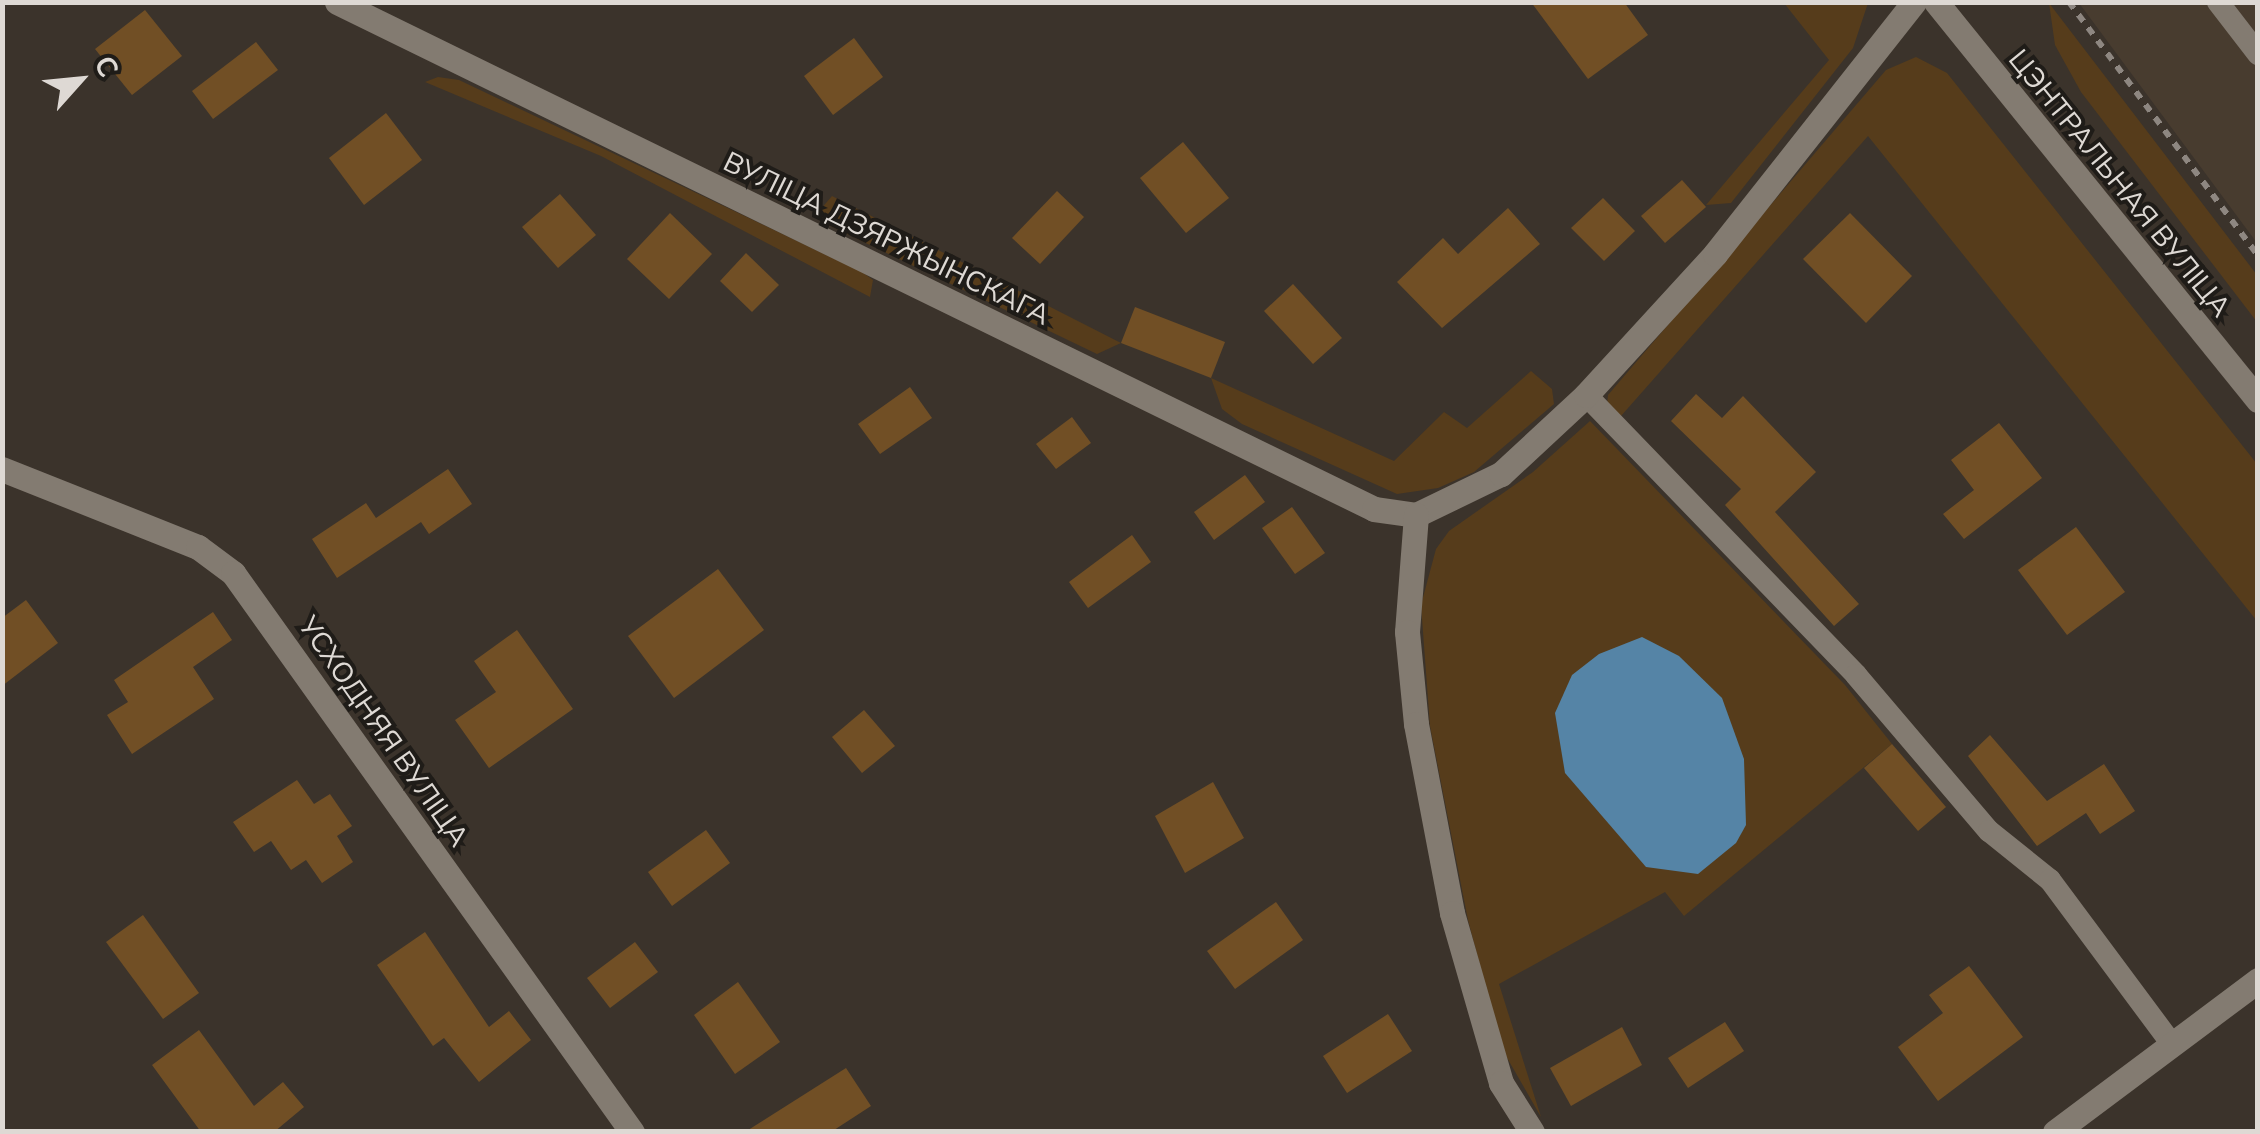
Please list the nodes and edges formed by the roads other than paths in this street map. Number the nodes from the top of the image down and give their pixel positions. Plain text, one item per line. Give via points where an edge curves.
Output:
1 (336, 2) edge
2 (1914, 2) edge
3 (1936, 2) edge
4 (2218, 2) edge
5 (2258, 54) edge
6 (1586, 395) junction
7 (2258, 400) edge
8 (2, 469) edge
9 (1416, 515) junction
10 (2258, 980) edge
11 (2172, 1044) junction
12 (632, 1132) edge
13 (1532, 1132) edge
14 (2055, 1132) edge

1 - 9 street, ВУЛІЦА ДЗЯРЖЫНСКАГА via 1374,508
2 - 6 street via 1715,254
3 - 7 street, ЦЭНТРАЛЬНАЯ ВУЛІЦА
4 - 5 lane
6 - 9 street via 1501,474
6 - 11 lane via 1856,675 1989,831 2050,880
8 - 12 street, УСХОДНЯЯ ВУЛІЦА via 198,547 233,573
9 - 13 street via 1408,632 1423,762 1452,913 1501,1084
10 - 11 street
11 - 14 street

